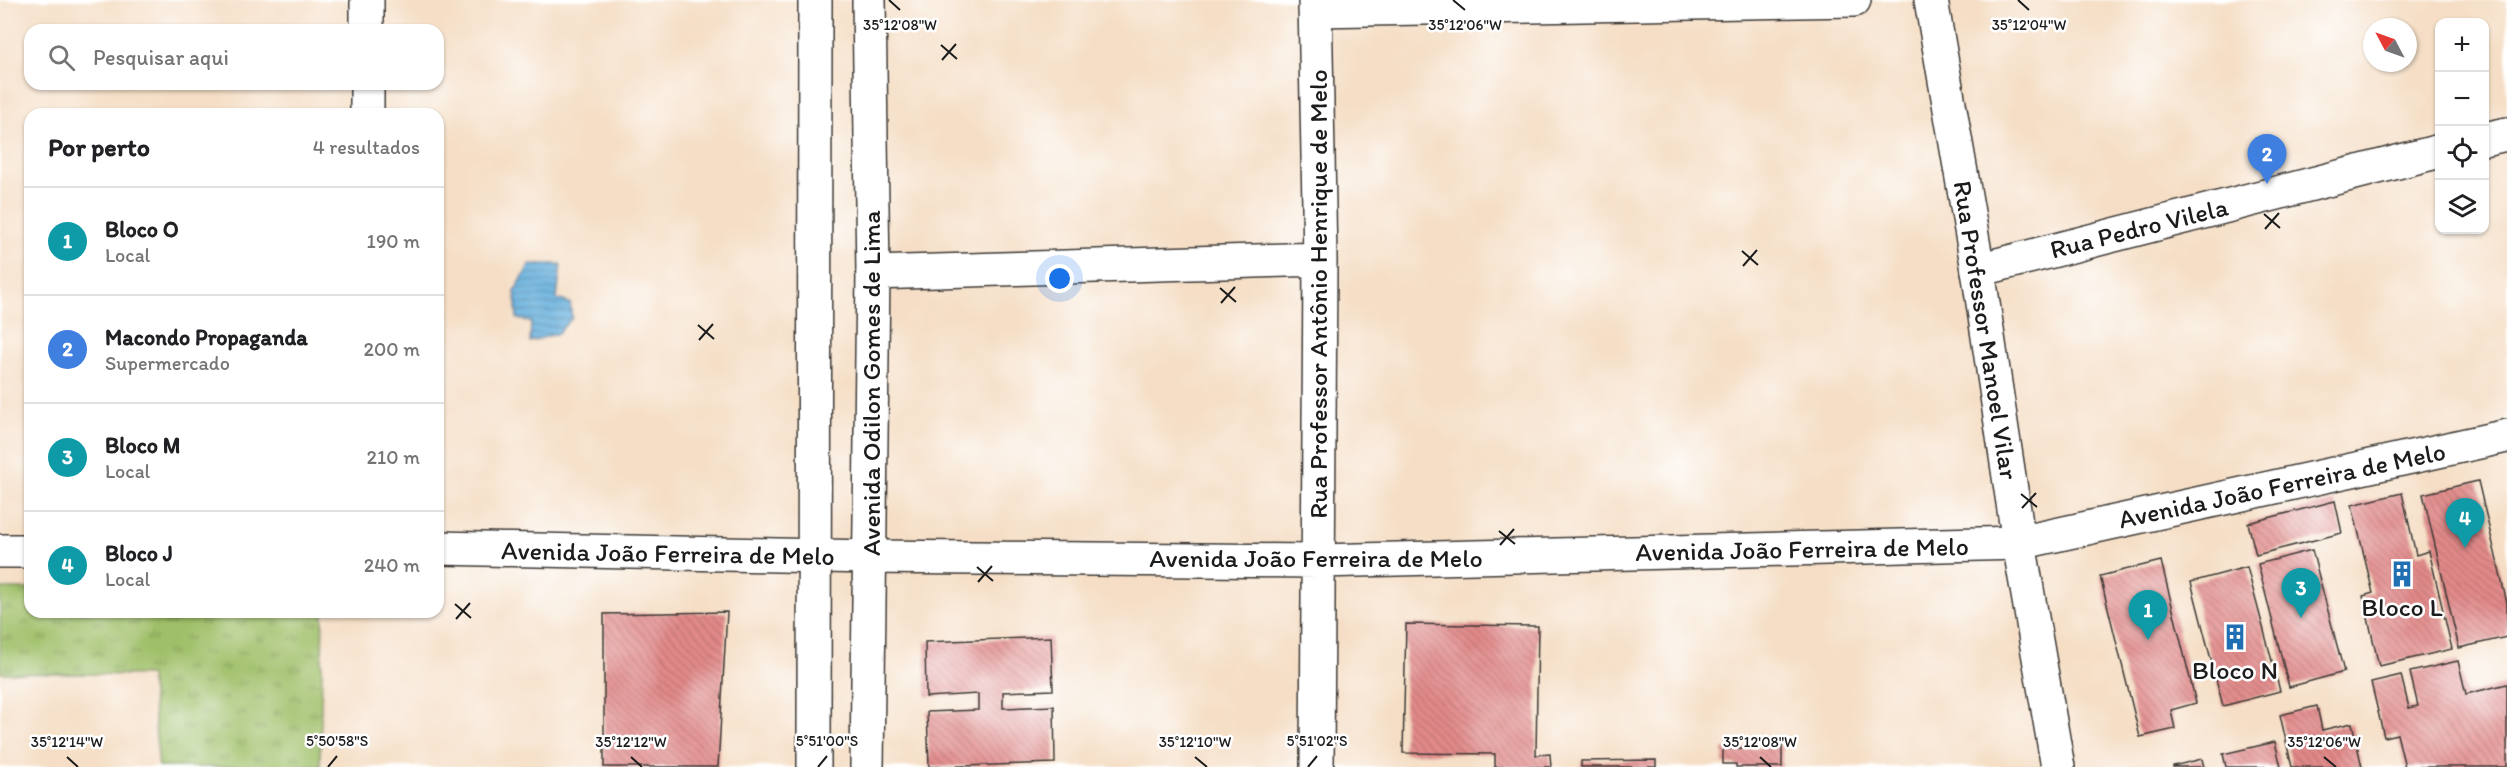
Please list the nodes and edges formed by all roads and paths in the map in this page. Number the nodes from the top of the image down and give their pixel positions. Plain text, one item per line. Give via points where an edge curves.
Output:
1 (367, 0) edge
2 (815, 0) edge
3 (868, 0) edge
4 (1854, 0) edge
5 (1931, 0) edge
6 (1315, 5) edge
7 (367, 24) edge
8 (367, 90) edge
9 (368, 108) edge
10 (2507, 134) edge
11 (2489, 138) edge
12 (2435, 152) edge
13 (1320, 259) junction
14 (1978, 270) junction
15 (873, 273) junction
16 (2507, 436) edge
17 (2019, 543) junction
18 (444, 548) edge
19 (0, 551) edge
20 (24, 551) edge
21 (816, 555) junction
22 (870, 557) junction
23 (1319, 561) junction
24 (814, 767) edge
25 (867, 767) edge
26 (1317, 767) edge
27 (2058, 767) edge

1 - 7 street
2 - 21 street
3 - 15 street, Avenida Odilon Gomes de Lima
4 - 6 street
5 - 14 street, Rua Professor Manoel Vilar
6 - 13 street, Rua Professor Antônio Henrique de Melo
8 - 9 street
10 - 11 street
12 - 14 street, Rua Pedro Vilela
13 - 15 street
13 - 23 street, Rua Professor Antônio Henrique de Melo
14 - 17 street, Rua Professor Manoel Vilar
15 - 22 street, Avenida Odilon Gomes de Lima
16 - 17 street, Avenida João Ferreira de Melo
17 - 23 street, Avenida João Ferreira de Melo
17 - 27 street, Rua Professor Manoel Vilar
18 - 21 street, Avenida João Ferreira de Melo
19 - 20 street
21 - 22 street, Avenida João Ferreira de Melo
21 - 24 street
22 - 23 street, Avenida João Ferreira de Melo
22 - 25 street, Avenida Odilon Gomes de Lima
23 - 26 street, Rua Professor Antônio Henrique de Melo

